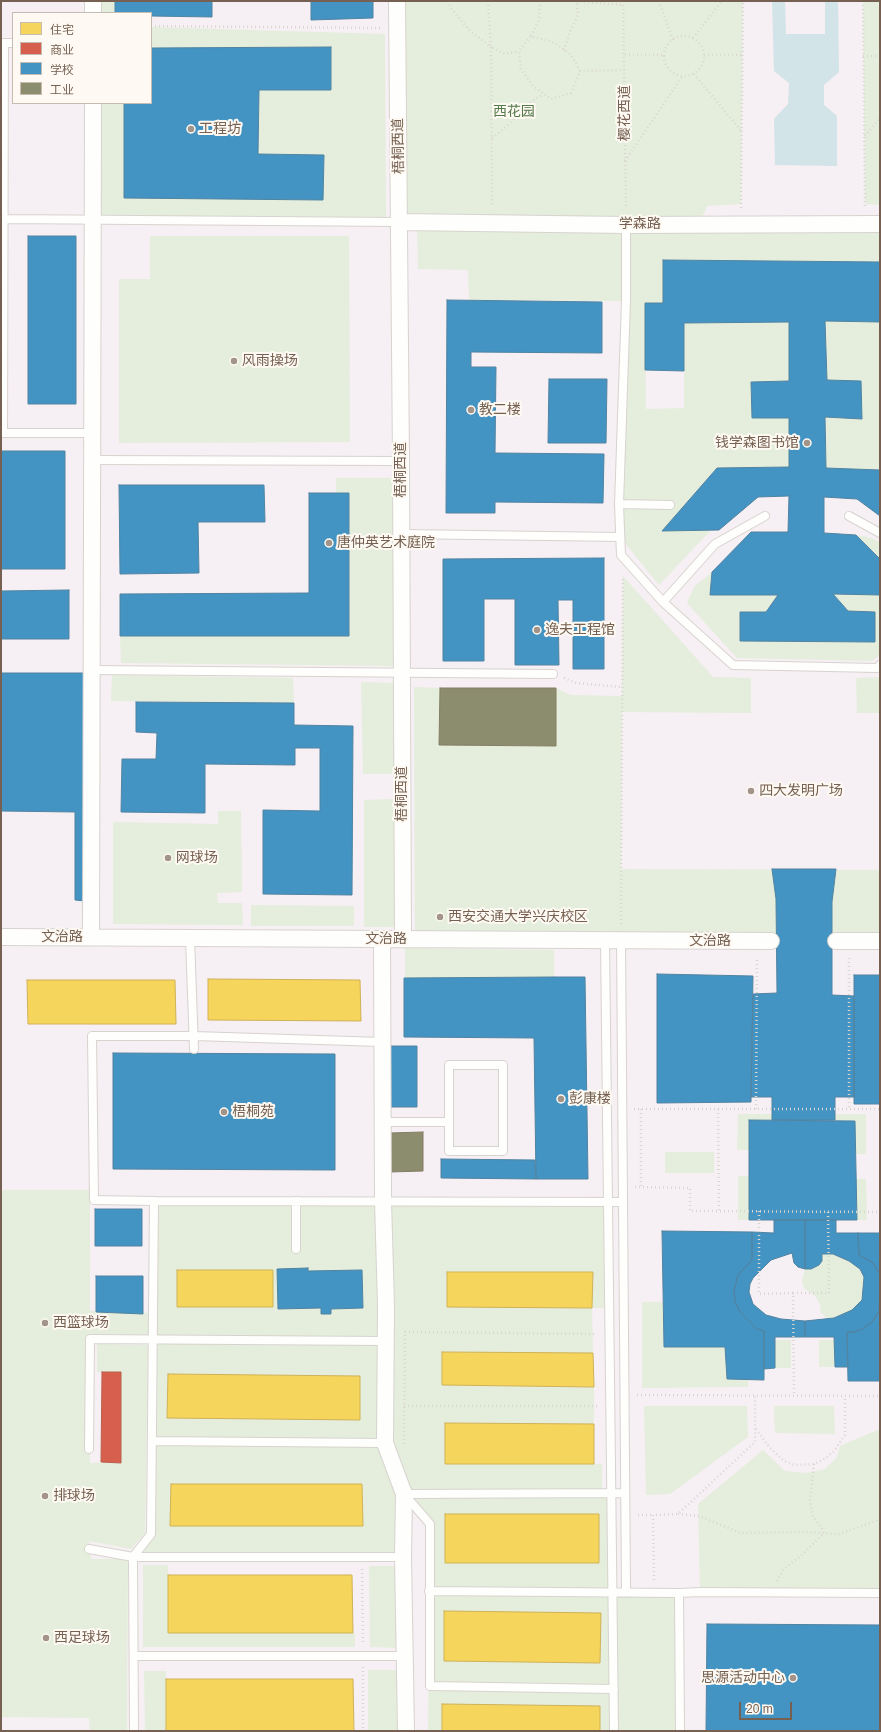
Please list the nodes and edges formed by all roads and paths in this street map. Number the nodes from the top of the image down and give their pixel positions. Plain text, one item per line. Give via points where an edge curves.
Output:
1 (93, 1) edge
2 (397, 1) edge
3 (448, 1) edge
4 (488, 1) edge
5 (540, 1) edge
6 (572, 1) edge
7 (624, 1) edge
8 (659, 1) edge
9 (722, 1) edge
10 (743, 1) edge
11 (863, 1) edge
12 (577, 2) junction
13 (624, 5) junction
14 (93, 12) edge
15 (152, 26) edge
16 (397, 29) junction
17 (531, 36) junction
18 (693, 38) junction
19 (673, 40) junction
20 (2, 43) edge
21 (491, 47) junction
22 (564, 50) junction
23 (519, 51) junction
24 (625, 54) junction
25 (664, 55) junction
26 (704, 55) junction
27 (742, 55) junction
28 (863, 56) junction
29 (880, 56) edge
30 (625, 70) junction
31 (580, 71) junction
32 (694, 74) junction
33 (682, 76) junction
34 (543, 94) junction
35 (93, 104) edge
36 (880, 118) edge
37 (742, 132) junction
38 (864, 137) junction
39 (492, 138) junction
40 (625, 161) junction
41 (4, 219) junction
42 (92, 219) junction
43 (400, 222) junction
44 (492, 223) junction
45 (741, 224) junction
46 (872, 224) edge
47 (626, 225) junction
48 (92, 433) junction
49 (2, 434) edge
50 (92, 460) junction
51 (401, 460) junction
52 (619, 504) junction
53 (670, 505) dead end
54 (765, 516) dead end
55 (849, 516) dead end
56 (880, 533) edge
57 (401, 534) junction
58 (620, 538) junction
59 (621, 555) junction
60 (663, 602) junction
61 (880, 665) edge
62 (92, 670) junction
63 (401, 672) junction
64 (553, 674) joint
65 (622, 687) junction
66 (1, 937) edge
67 (91, 937) junction
68 (190, 938) junction
69 (382, 939) junction
70 (403, 939) junction
71 (613, 940) junction
72 (764, 941) joint
73 (843, 941) joint
74 (880, 941) edge
75 (194, 1036) junction
76 (382, 1042) junction
77 (194, 1049) dead end
78 (622, 1110) junction
79 (641, 1110) junction
80 (718, 1110) junction
81 (756, 1110) junction
82 (849, 1110) junction
83 (880, 1110) edge
84 (382, 1122) junction
85 (449, 1122) junction
86 (623, 1187) junction
87 (641, 1187) junction
88 (154, 1201) junction
89 (296, 1201) junction
90 (383, 1201) junction
91 (623, 1202) junction
92 (608, 1203) junction
93 (719, 1211) junction
94 (759, 1211) junction
95 (828, 1212) junction
96 (880, 1212) edge
97 (296, 1249) dead end
98 (793, 1293) junction
99 (598, 1334) junction
100 (610, 1334) junction
101 (153, 1340) junction
102 (385, 1341) junction
103 (598, 1341) dead end
104 (624, 1395) junction
105 (755, 1396) junction
106 (794, 1396) junction
107 (845, 1396) junction
108 (880, 1396) edge
109 (601, 1399) dead end
110 (404, 1406) junction
111 (755, 1428) junction
112 (152, 1441) junction
113 (386, 1443) junction
114 (89, 1449) dead end
115 (404, 1450) dead end
116 (814, 1464) junction
117 (612, 1493) junction
118 (625, 1493) junction
119 (404, 1494) junction
120 (678, 1514) junction
121 (880, 1518) edge
122 (824, 1533) junction
123 (89, 1549) dead end
124 (134, 1557) junction
125 (403, 1557) junction
126 (429, 1591) junction
127 (613, 1592) junction
128 (626, 1592) junction
129 (769, 1592) junction
130 (654, 1593) junction
131 (679, 1593) junction
132 (880, 1593) edge
133 (134, 1656) junction
134 (404, 1656) junction
135 (614, 1689) junction
136 (134, 1731) edge
137 (406, 1731) edge
138 (614, 1731) edge
139 (680, 1731) edge

1 - 14 street
2 - 16 street, 梧桐西道
3 - 21 path via 469,30
4 - 21 path
5 - 17 path via 539,20
6 - 12 path
7 - 13 path, 樱花西道
8 - 19 path
9 - 18 path
10 - 27 path
11 - 28 path
12 - 13 path
12 - 22 path via 578,15
13 - 24 path, 樱花西道
15 - 16 path
16 - 43 street, 梧桐西道
17 - 22 path via 555,43
17 - 23 path
18 - 19 path via 686,36
18 - 26 path via 702,47
19 - 25 path via 665,49
20 - 41 lane
21 - 23 path via 505,54
21 - 39 path
22 - 31 path via 571,55
23 - 34 path via 521,70 532,85
24 - 25 path
24 - 30 path, 樱花西道
25 - 33 path via 666,67 676,75
26 - 27 path
26 - 32 path via 702,65
27 - 37 path
28 - 29 path
28 - 38 path
30 - 31 path
30 - 40 path, 樱花西道
31 - 34 path via 571,93 551,99
32 - 33 path
32 - 37 path
33 - 40 path
34 - 39 path
35 - 42 street
36 - 38 path
37 - 45 path
38 - 46 path
39 - 44 path
40 - 47 path, 樱花西道
41 - 42 lane
41 - 49 lane
42 - 43 lane
42 - 48 street
43 - 44 street, 学森路
43 - 51 street, 梧桐西道
44 - 47 street, 学森路
45 - 46 street, 学森路
45 - 47 street, 学森路
47 - 52 lane
48 - 49 lane
48 - 50 street
50 - 51 lane
50 - 62 street
51 - 57 street, 梧桐西道
52 - 53 lane
52 - 58 lane
54 - 60 lane via 715,544
55 - 56 lane
57 - 58 lane
57 - 63 street, 梧桐西道
58 - 59 lane
59 - 60 lane
59 - 65 path
60 - 61 lane via 733,665 877,668
62 - 63 lane
62 - 67 street
63 - 64 lane
63 - 70 street, 梧桐西道
64 - 65 path via 576,683
65 - 71 path
66 - 67 street, 文治路
67 - 68 street, 文治路
68 - 69 street, 文治路
68 - 75 lane
69 - 70 street, 文治路
69 - 76 street
70 - 71 street, 文治路
71 - 72 street, 文治路
71 - 78 lane
71 - 92 lane
72 - 81 path
73 - 74 street
73 - 82 path
75 - 76 lane
75 - 77 lane
75 - 88 lane via 92,1036 94,1200
76 - 84 street
78 - 79 path
78 - 86 lane
79 - 80 path
79 - 87 path
80 - 81 path
80 - 93 path
81 - 82 path
82 - 83 path
84 - 85 lane
84 - 90 street
85 - 85 lane via 449,1064 503,1064 503,1151 449,1151
86 - 87 path
86 - 91 lane
87 - 93 path via 690,1188 690,1210
88 - 89 lane
88 - 101 lane
89 - 90 lane
89 - 97 lane
90 - 92 lane
90 - 102 street
91 - 92 lane
91 - 104 lane
92 - 100 lane
93 - 94 path
94 - 95 path
94 - 98 path via 759,1294
95 - 96 path
95 - 98 path via 829,1293
98 - 106 path
99 - 100 path
99 - 103 path
99 - 110 path via 405,1332
100 - 117 lane
101 - 102 lane
101 - 112 lane
101 - 114 lane via 90,1339
102 - 113 street
104 - 105 path
104 - 118 lane
105 - 106 path
105 - 111 path
106 - 107 path
107 - 108 path
107 - 116 path via 845,1435 834,1451
109 - 110 path via 601,1406
110 - 115 path
111 - 116 path via 784,1461 795,1465
111 - 120 path via 755,1442
112 - 113 lane
112 - 124 lane via 150,1534
113 - 119 street
116 - 122 path via 810,1501 813,1517
117 - 118 lane
117 - 119 lane
117 - 127 lane
118 - 128 lane
119 - 125 street
119 - 126 lane via 430,1524
120 - 122 path via 699,1516 741,1533
120 - 130 path via 653,1515
121 - 122 path via 840,1534
122 - 129 path via 783,1570
123 - 124 lane
124 - 125 lane
124 - 133 lane
125 - 134 street
126 - 127 lane
126 - 135 lane via 430,1686
127 - 128 lane
127 - 135 lane
128 - 130 lane
129 - 131 lane
129 - 132 lane
130 - 131 lane
131 - 139 lane
133 - 134 lane
133 - 136 lane
134 - 137 street
135 - 138 lane

